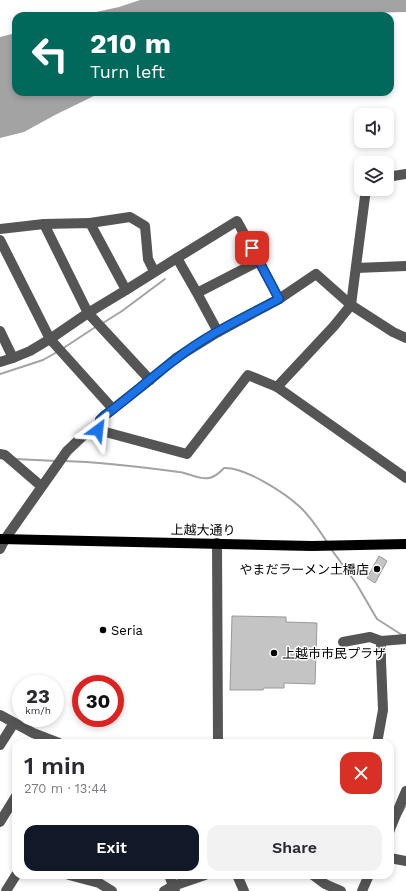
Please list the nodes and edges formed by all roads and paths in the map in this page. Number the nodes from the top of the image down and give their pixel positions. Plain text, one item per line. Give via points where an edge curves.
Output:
1 (406, 174) edge
2 (394, 176) edge
3 (365, 196) edge
4 (90, 223) junction
5 (44, 224) junction
6 (0, 228) edge
7 (0, 240) edge
8 (177, 258) junction
9 (259, 261) junction
10 (406, 266) edge
11 (356, 268) junction
12 (154, 272) junction
13 (126, 290) junction
14 (197, 293) junction
15 (279, 299) junction
16 (351, 305) junction
17 (88, 313) junction
18 (0, 331) edge
19 (218, 332) junction
20 (406, 338) edge
21 (50, 339) junction
22 (13, 358) junction
23 (0, 362) edge
24 (150, 380) junction
25 (277, 387) junction
26 (113, 409) junction
27 (98, 430) junction
28 (0, 454) edge
29 (406, 478) edge
30 (41, 486) junction
31 (2, 539) edge
32 (217, 543) junction
33 (406, 544) edge
34 (0, 549) edge
35 (406, 639) edge
36 (381, 641) junction
37 (343, 642) dead end
38 (0, 715) edge
39 (12, 722) edge
40 (12, 726) edge
41 (22, 727) edge
42 (47, 739) edge
43 (218, 739) edge
44 (378, 739) edge
45 (0, 745) edge
46 (406, 790) edge
47 (12, 802) edge
48 (402, 815) edge
49 (0, 822) edge
50 (394, 824) edge
51 (394, 859) edge
52 (406, 861) edge
53 (14, 879) edge
54 (84, 879) edge
55 (170, 879) edge
56 (195, 879) edge
57 (239, 879) edge
58 (328, 879) edge
59 (367, 879) edge
60 (171, 889) edge
61 (6, 891) edge
62 (112, 891) edge
63 (244, 891) edge
64 (341, 891) edge
65 (362, 891) edge

1 - 2 street
3 - 11 street
4 - 5 street
4 - 12 street via 130,217 145,226 148,259
4 - 13 street
5 - 6 street
5 - 17 street
7 - 21 street
8 - 9 street via 237,221
8 - 12 street
8 - 14 street
9 - 14 street
9 - 15 street
10 - 11 street
11 - 16 street
12 - 13 street
13 - 17 street
14 - 19 street
15 - 16 street via 316,274
15 - 19 street
16 - 20 street
16 - 25 street
17 - 21 street
17 - 24 street
18 - 22 street
19 - 24 street via 176,358
21 - 22 street
21 - 26 street
22 - 23 street
24 - 26 street
25 - 27 street via 248,375 187,454
25 - 29 street
26 - 27 street via 100,420
27 - 30 street via 86,434 72,446
28 - 30 street via 6,455
30 - 31 street
31 - 32 main road, 上越大通り
31 - 34 street
32 - 33 main road, 上越大通り via 312,546
32 - 43 street
35 - 36 street
36 - 37 street via 370,637
36 - 44 street via 383,710
38 - 39 street
40 - 45 street
41 - 42 street
46 - 48 street
47 - 49 street
48 - 50 street
51 - 52 street
53 - 61 street
54 - 62 street via 99,883
55 - 60 street
56 - 60 street
57 - 63 street
58 - 64 street
59 - 65 street

